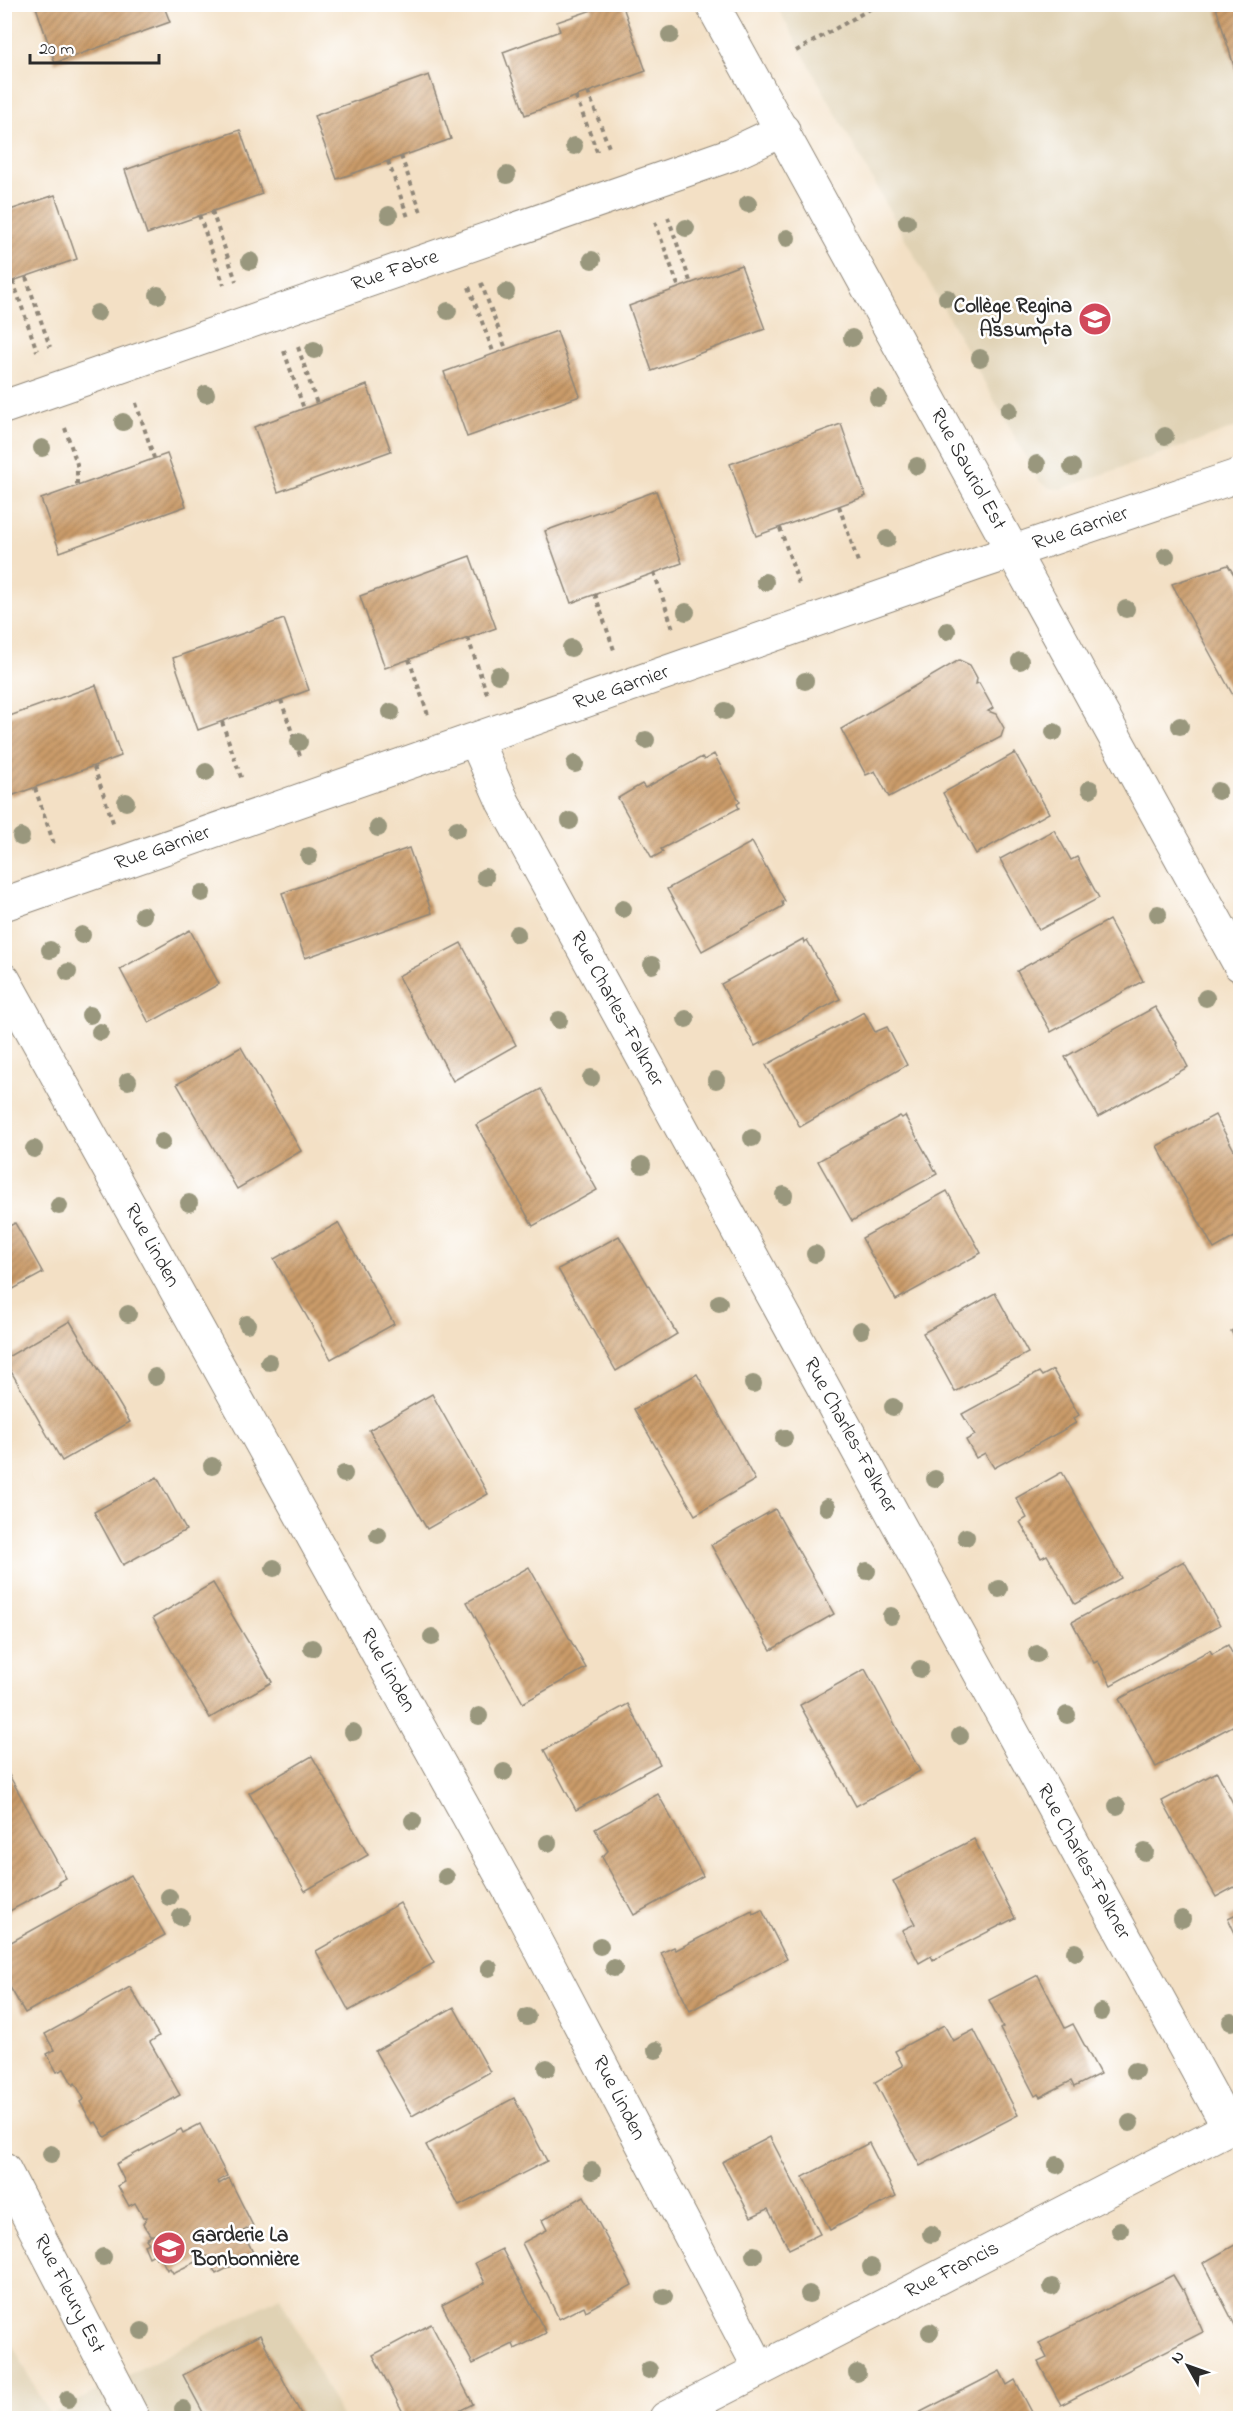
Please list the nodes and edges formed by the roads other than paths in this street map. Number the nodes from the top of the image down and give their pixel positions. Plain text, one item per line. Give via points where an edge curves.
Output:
1 (712, 4) edge
2 (783, 130) junction
3 (4, 407) edge
4 (1240, 475) edge
5 (1014, 552) junction
6 (476, 741) junction
7 (4, 904) edge
8 (1240, 965) edge
9 (4, 980) edge
10 (1235, 2125) edge
11 (4, 2169) edge
12 (760, 2369) junction
13 (133, 2418) edge
14 (666, 2418) edge

1 - 2 street, Rue Sauriol Est
2 - 3 street, Rue Fabre via 732,154
2 - 5 street, Rue Sauriol Est
4 - 5 street, Rue Garnier
5 - 6 street, Rue Garnier
5 - 8 street, Rue Sauriol Est
6 - 7 street, Rue Garnier
6 - 10 street, Rue Charles-Falkner via 503,802 1042,1783
9 - 12 street, Rue Linden via 516,1902
10 - 12 street, Rue Francis
11 - 13 street, Rue Fleury Est
12 - 14 street, Rue Francis

